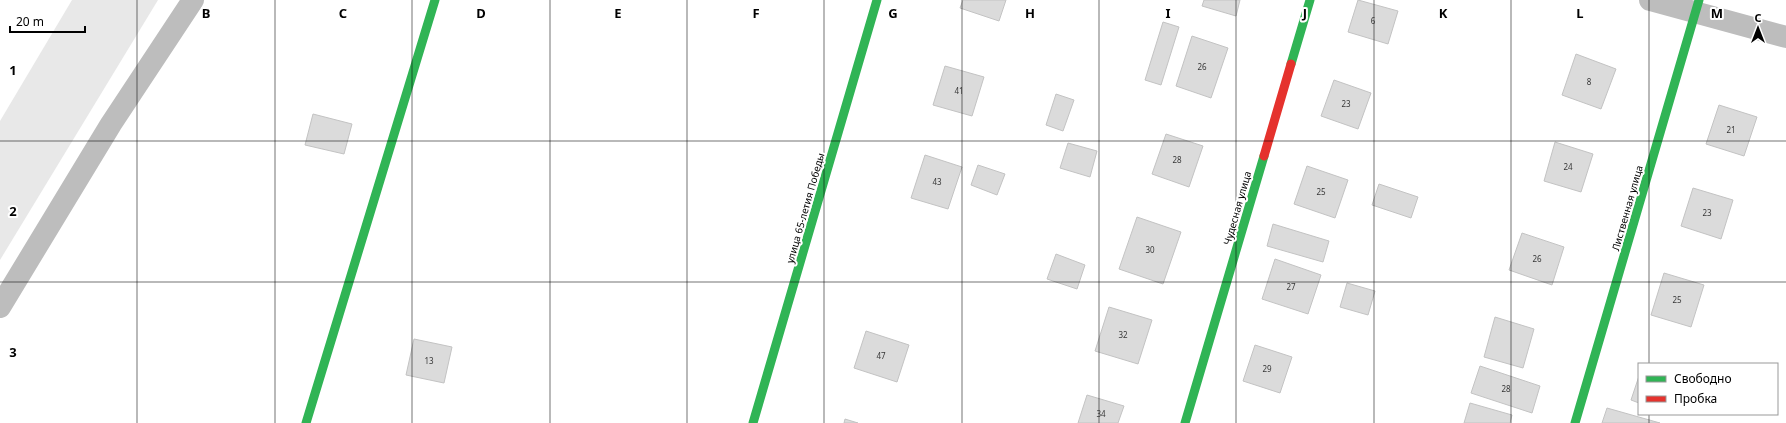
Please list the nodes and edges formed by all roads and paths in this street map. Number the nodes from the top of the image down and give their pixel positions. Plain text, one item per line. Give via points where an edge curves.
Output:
1 (193, 0) edge
2 (435, 0) edge
3 (877, 0) edge
4 (1310, 0) edge
5 (1650, 0) edge
6 (1697, 6) edge
7 (1786, 37) edge
8 (0, 307) edge
9 (306, 423) edge
10 (753, 423) edge
11 (1185, 423) edge
12 (1575, 423) edge

1 - 8 street via 111,124
2 - 9 street
3 - 10 street, улица 65-летия Победы
4 - 11 street, Чудесная улица
5 - 6 street
6 - 7 street
6 - 12 street, Лиственная улица

